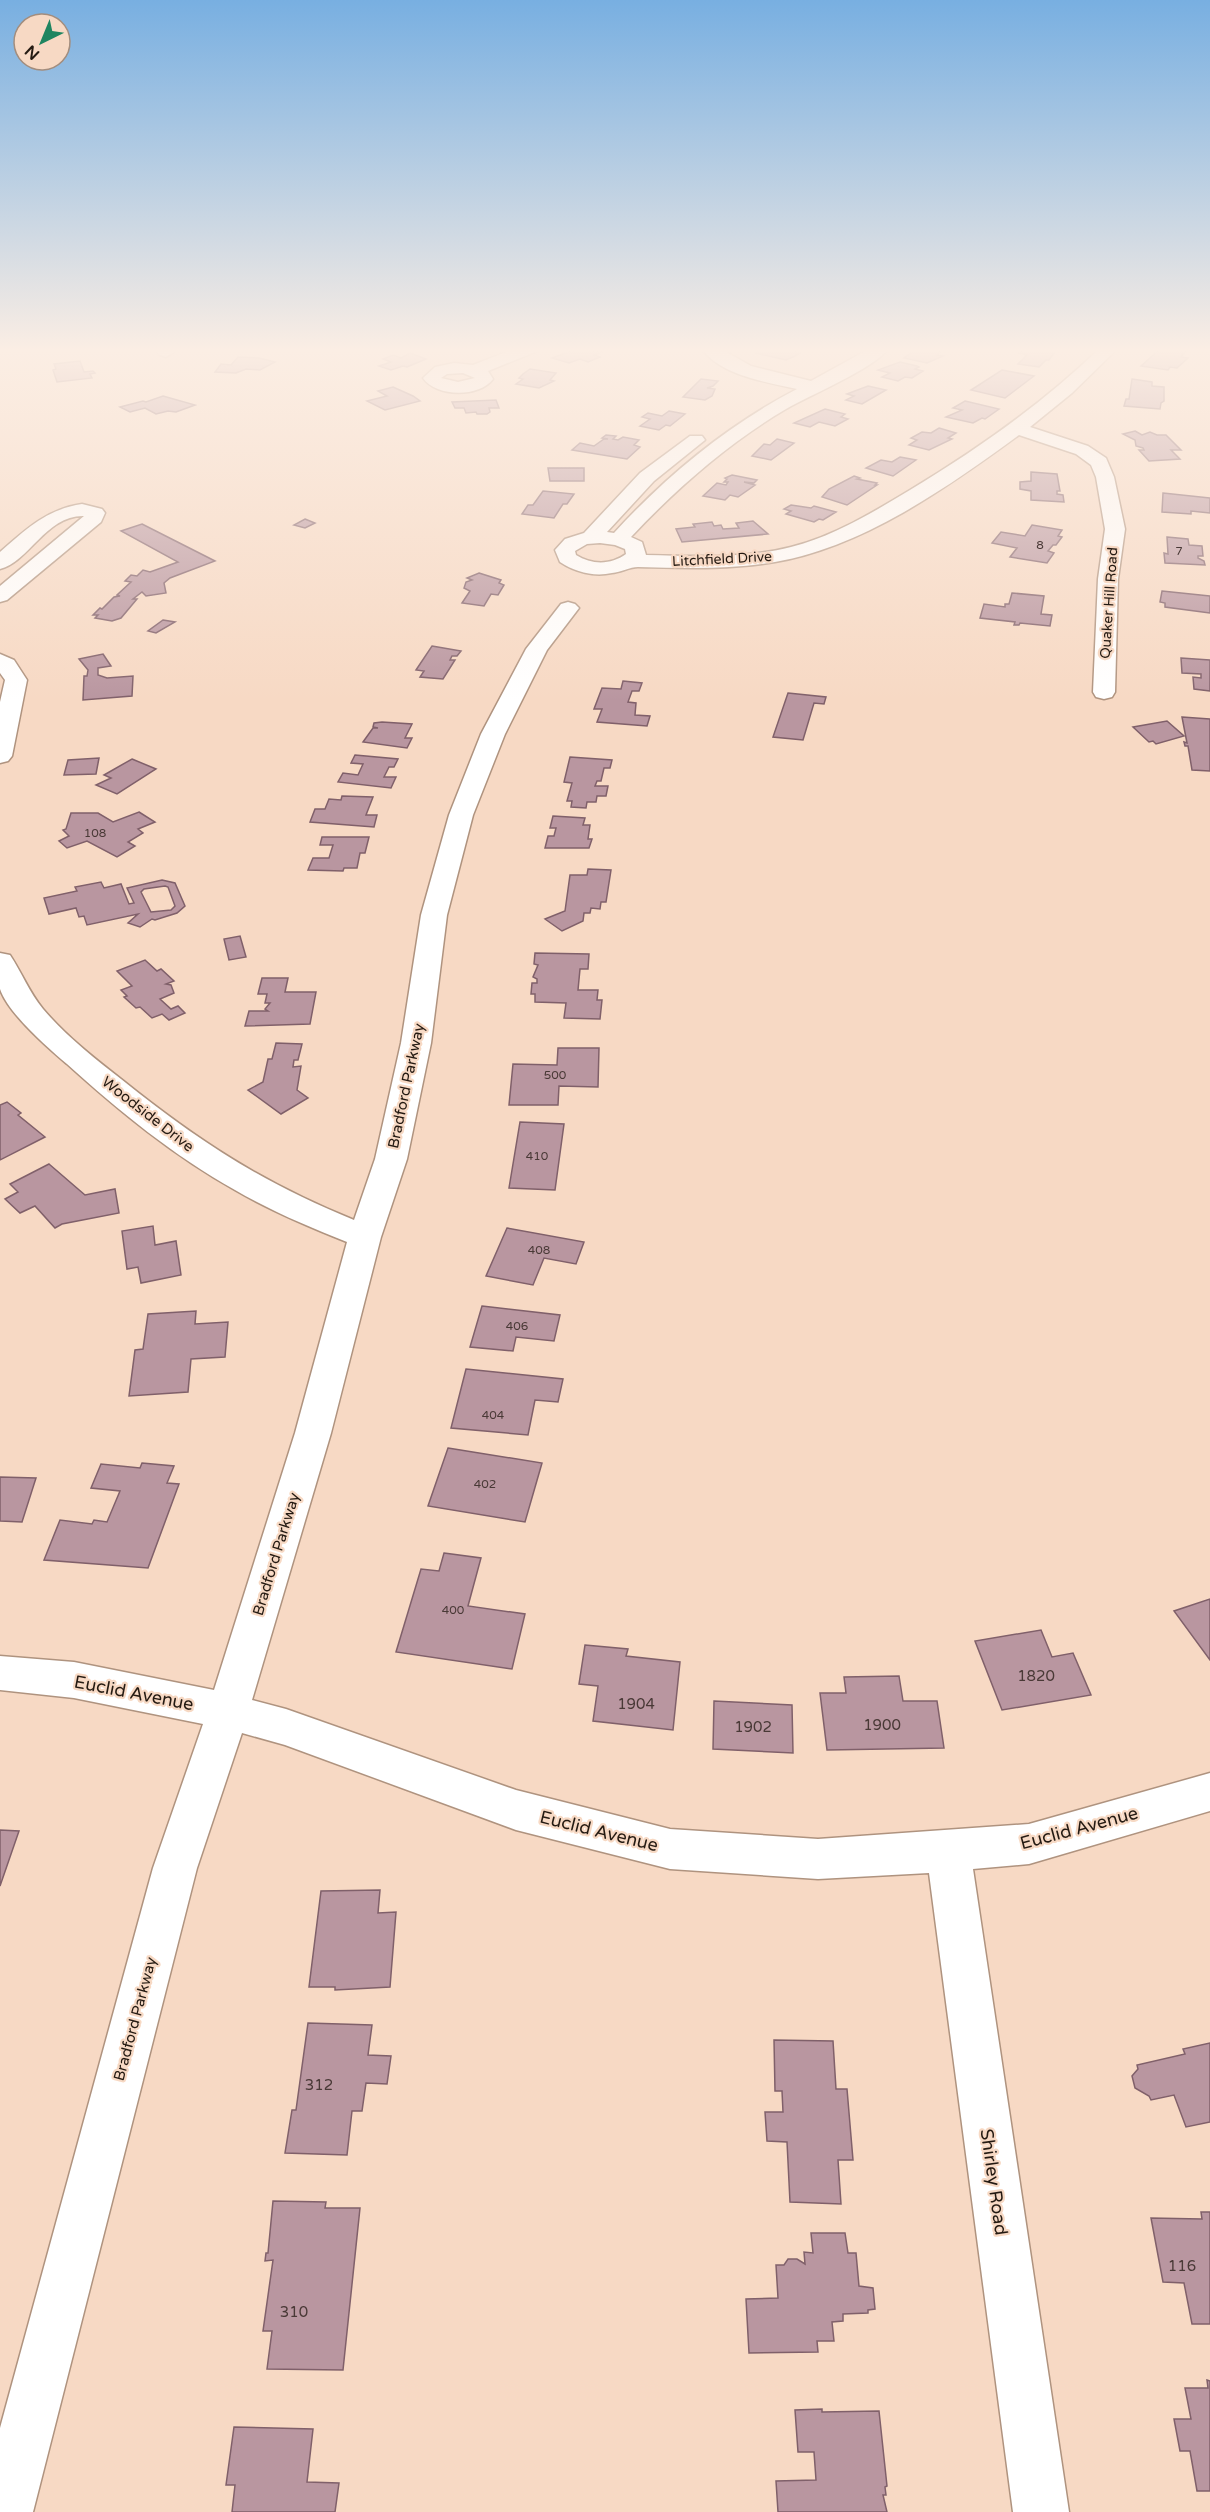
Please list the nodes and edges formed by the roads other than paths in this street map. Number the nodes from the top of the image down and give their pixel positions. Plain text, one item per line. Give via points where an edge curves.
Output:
1 (661, 466) edge
2 (696, 466) edge
3 (961, 466) edge
4 (1101, 466) edge
5 (590, 538) junction
6 (619, 539) junction
7 (632, 561) junction
8 (0, 563) edge
9 (0, 596) edge
10 (568, 608) dead end
11 (0, 661) edge
12 (1104, 692) dead end
13 (0, 756) edge
14 (0, 961) edge
15 (365, 1237) junction
16 (0, 1673) edge
17 (228, 1711) junction
18 (1210, 1792) edge
19 (949, 1851) junction
20 (5, 2512) edge
21 (1041, 2512) edge

1 - 5 street
2 - 6 street via 643,512
3 - 7 street, Litchfield Drive via 858,529 816,546 747,560
4 - 12 street, Quaker Hill Road via 1115,529 1108,579
5 - 6 street
5 - 7 street via 568,546 567,558 578,565 597,568
6 - 7 street via 637,551
8 - 9 street via 54,518 82,509 95,513 94,518
10 - 15 street, Bradford Parkway via 537,649 493,734 461,815 434,915 416,1042 393,1148
11 - 13 street via 16,680
14 - 15 street, Woodside Drive via 23,1003 72,1054 173,1137 248,1184
15 - 17 street, Bradford Parkway via 313,1433
16 - 17 street, Euclid Avenue via 74,1680
17 - 19 street, Euclid Avenue via 286,1727 516,1810 669,1849 818,1859
17 - 20 street, Bradford Parkway via 175,1868
18 - 19 street, Euclid Avenue via 1029,1844
19 - 21 street, Shirley Road

